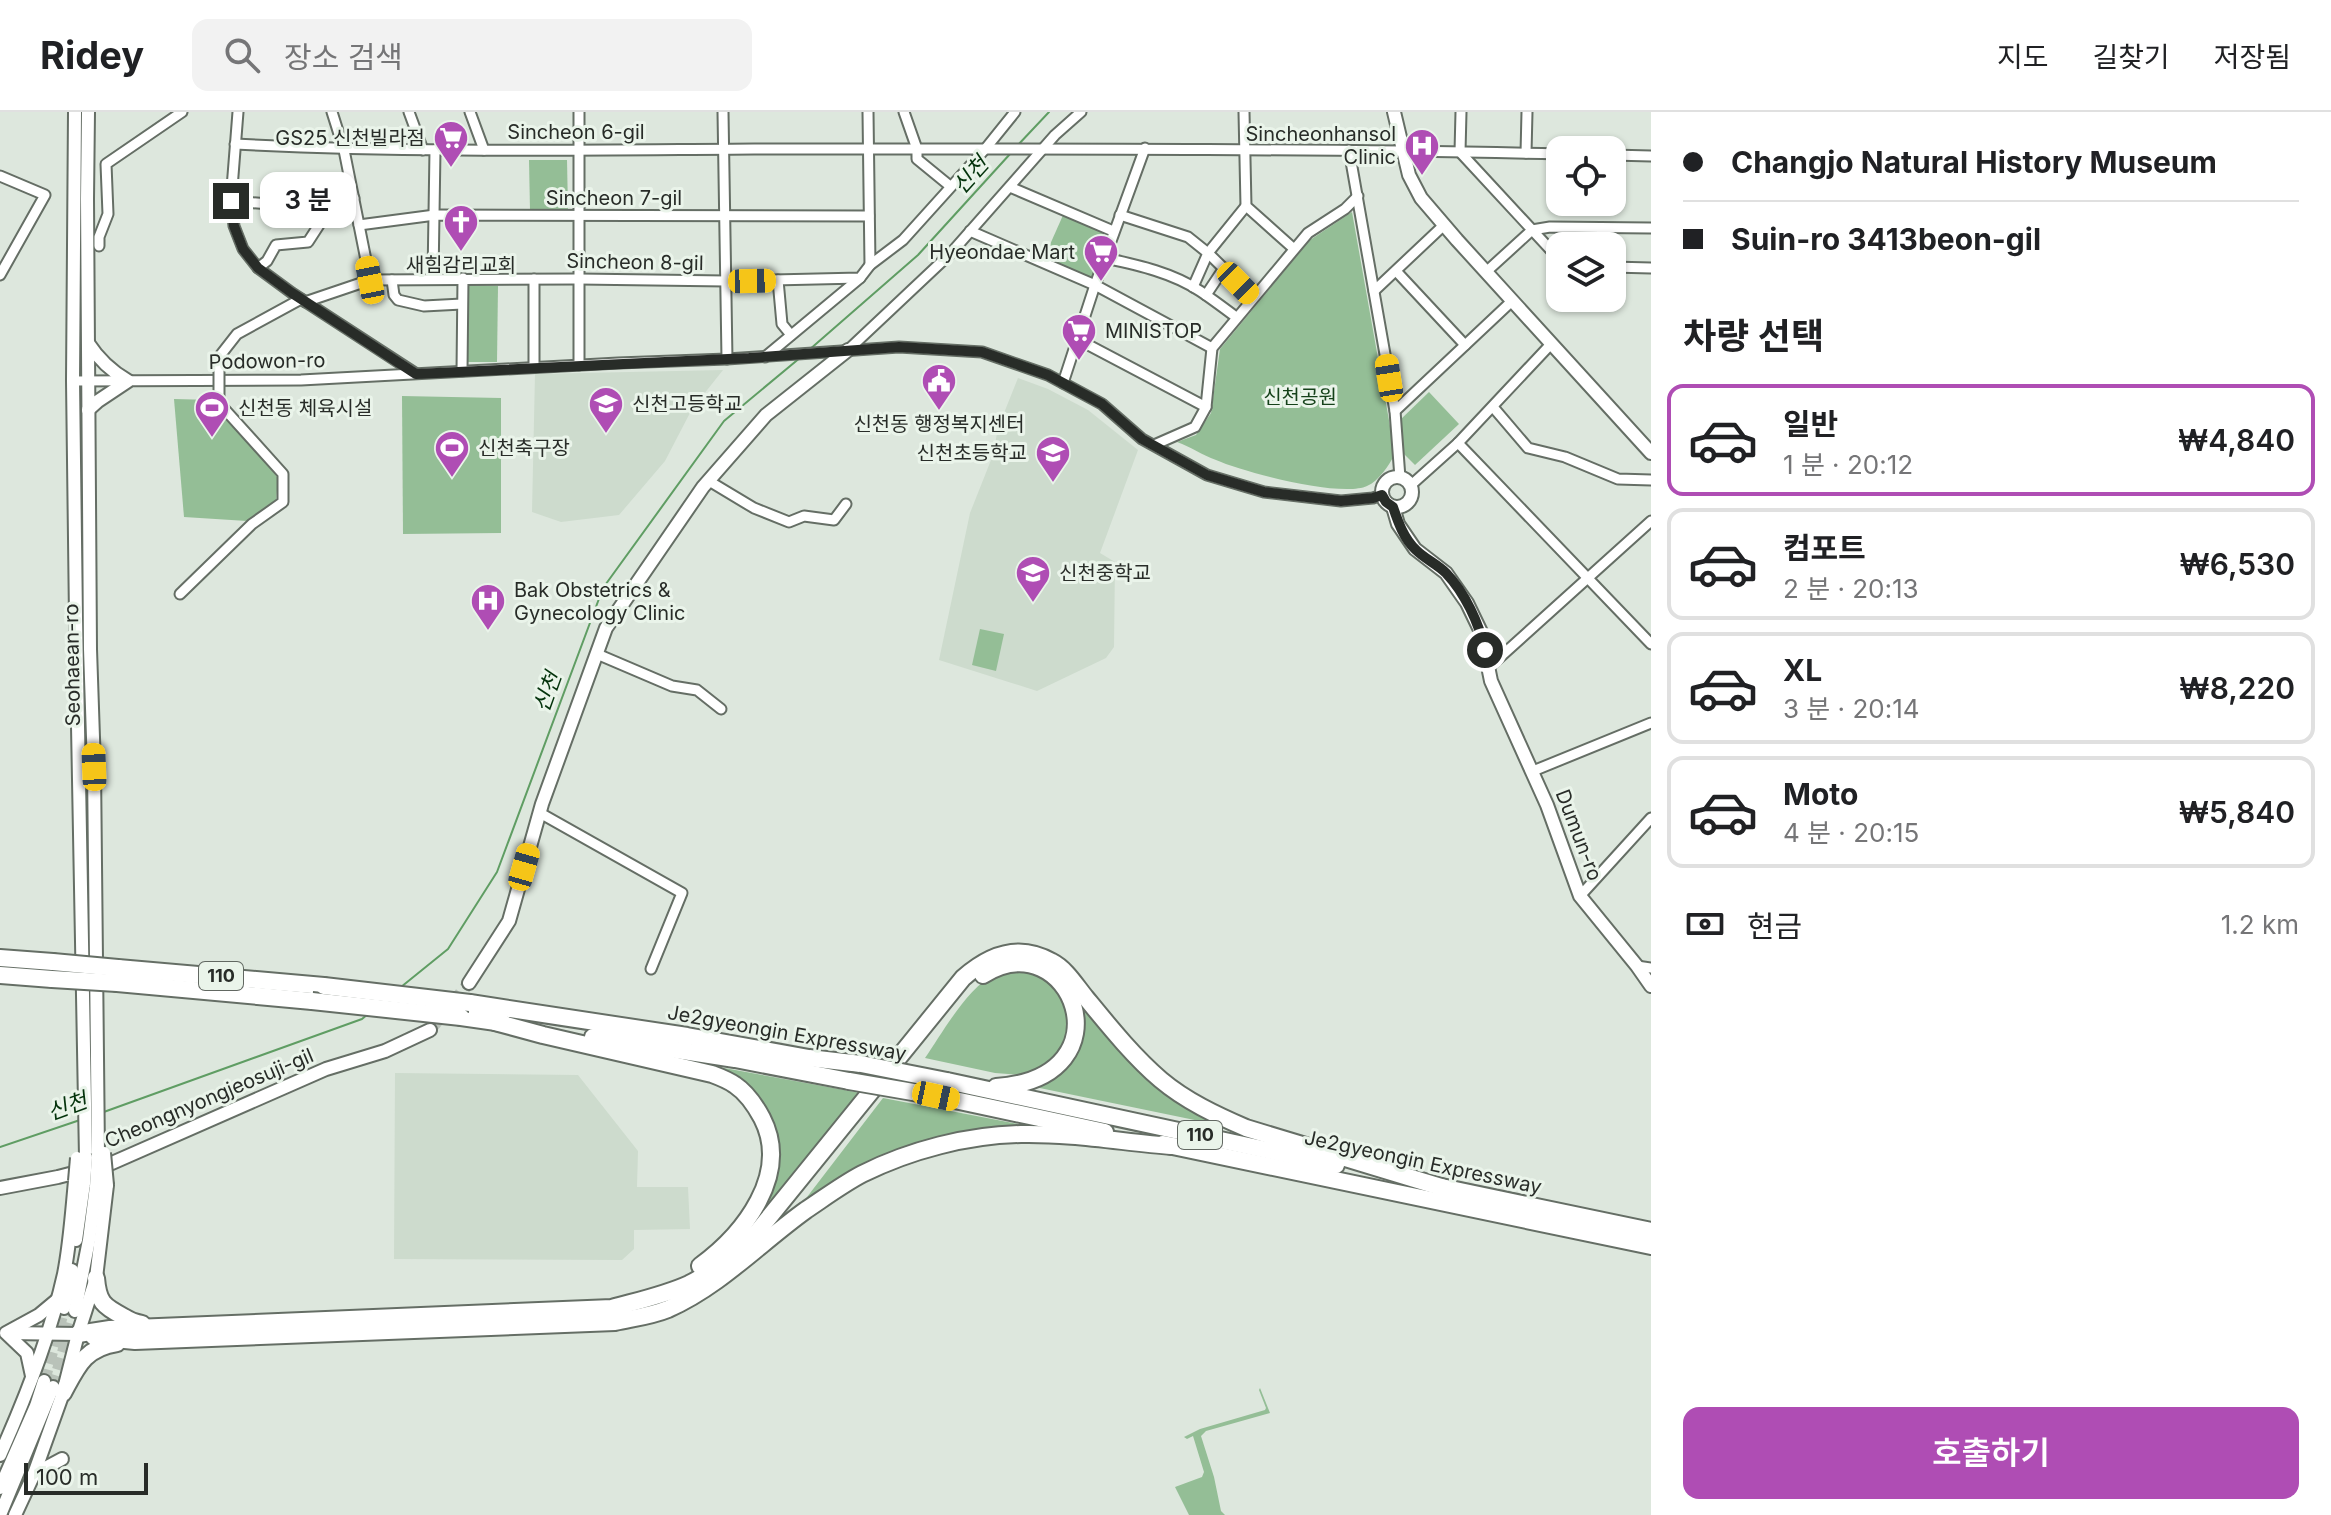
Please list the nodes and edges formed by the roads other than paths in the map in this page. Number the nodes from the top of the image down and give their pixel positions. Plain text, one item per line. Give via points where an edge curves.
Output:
1 (75, 112) edge
2 (88, 112) edge
3 (182, 112) edge
4 (238, 112) edge
5 (332, 112) edge
6 (409, 112) edge
7 (470, 112) edge
8 (579, 112) edge
9 (723, 112) edge
10 (868, 112) edge
11 (904, 112) edge
12 (1015, 112) edge
13 (1081, 112) edge
14 (1244, 112) edge
15 (1394, 112) edge
16 (1461, 112) edge
17 (1527, 112) edge
18 (235, 144) junction
19 (986, 148) junction
20 (1145, 148) junction
21 (1245, 148) junction
22 (724, 149) junction
23 (868, 149) junction
24 (917, 149) junction
25 (1043, 149) junction
26 (344, 150) junction
27 (423, 150) junction
28 (435, 150) junction
29 (484, 150) junction
30 (1349, 150) junction
31 (1402, 150) junction
32 (579, 151) junction
33 (1460, 152) junction
34 (1526, 153) junction
35 (1546, 154) edge
36 (1626, 155) edge
37 (1651, 156) edge
38 (0, 176) edge
39 (950, 186) junction
40 (1010, 187) junction
41 (1358, 196) junction
42 (354, 198) junction
43 (231, 201) junction
44 (1246, 206) junction
45 (319, 208) junction
46 (435, 215) junction
47 (1120, 215) junction
48 (579, 216) junction
49 (725, 216) junction
50 (869, 216) junction
51 (359, 225) junction
52 (1444, 225) junction
53 (1651, 228) edge
54 (1532, 230) junction
55 (970, 231) junction
56 (1113, 231) junction
57 (1546, 245) edge
58 (99, 246) dead end
59 (1293, 248) junction
60 (1208, 253) junction
61 (1105, 258) junction
62 (870, 265) junction
63 (1626, 267) edge
64 (258, 268) junction
65 (1224, 268) junction
66 (1651, 268) edge
67 (1396, 271) junction
68 (1486, 272) junction
69 (0, 275) edge
70 (433, 278) junction
71 (463, 278) junction
72 (860, 278) junction
73 (534, 279) junction
74 (579, 279) junction
75 (370, 280) junction
76 (392, 280) junction
77 (778, 280) junction
78 (726, 281) junction
79 (1095, 285) junction
80 (1193, 287) junction
81 (1374, 291) junction
82 (1206, 295) junction
83 (1253, 297) junction
84 (303, 301) junction
85 (1512, 301) junction
86 (462, 304) junction
87 (1236, 317) junction
88 (791, 335) junction
89 (1077, 339) junction
90 (88, 343) junction
91 (1551, 344) junction
92 (1465, 345) junction
93 (1212, 348) junction
94 (844, 350) junction
95 (768, 357) junction
96 (727, 359) junction
97 (579, 365) junction
98 (534, 367) junction
99 (462, 371) junction
100 (416, 374) junction
101 (73, 381) junction
102 (88, 381) junction
103 (128, 381) junction
104 (1063, 383) junction
105 (1206, 407) junction
106 (1493, 407) junction
107 (88, 410) junction
108 (1395, 411) junction
109 (1458, 443) junction
110 (1154, 445) junction
111 (1651, 453) edge
112 (1651, 480) edge
113 (709, 481) junction
114 (1405, 482) junction
115 (1382, 495) junction
116 (846, 504) dead end
117 (1393, 507) junction
118 (1651, 521) edge
119 (1588, 578) junction
120 (180, 594) dead end
121 (1651, 644) edge
122 (597, 654) junction
123 (1488, 668) junction
124 (721, 709) dead end
125 (1651, 723) edge
126 (1533, 771) junction
127 (540, 813) junction
128 (1651, 818) edge
129 (1580, 896) junction
130 (0, 958) edge
131 (1644, 967) edge
132 (651, 969) dead end
133 (0, 975) edge
134 (118, 976) junction
135 (469, 983) tunnel mouth
136 (1651, 986) edge
137 (466, 1010) junction
138 (495, 1022) junction
139 (430, 1030) tunnel mouth
140 (971, 1086) junction
141 (90, 1137) junction
142 (1172, 1146) junction
143 (91, 1156) junction
144 (90, 1184) junction
145 (0, 1188) edge
146 (1451, 1190) junction
147 (1651, 1231) edge
148 (1651, 1246) edge
149 (745, 1257) junction
150 (96, 1278) junction
151 (661, 1295) junction
152 (65, 1306) junction
153 (183, 1327) junction
154 (3, 1333) edge
155 (48, 1334) junction
156 (78, 1334) junction
157 (135, 1341) junction
158 (48, 1384) junction
159 (0, 1455) edge
160 (62, 1459) dead end
161 (34, 1474) junction
162 (0, 1488) edge
163 (0, 1515) edge
164 (15, 1515) edge

1 - 101 main road, Seohaean-ro
2 - 90 main road, Seohaean-ro
3 - 58 street via 106,164 108,214
4 - 18 street
5 - 26 street
6 - 27 street
7 - 29 street
8 - 32 street
9 - 22 street
10 - 23 street
11 - 24 street
12 - 19 street
13 - 25 street
14 - 21 street
15 - 31 main road
16 - 33 street
17 - 34 street
18 - 26 street, Sincheon 6-gil
18 - 43 street
19 - 24 street, Sincheon 6-gil
19 - 25 street, Sincheon 6-gil
19 - 39 street
20 - 21 street, Sincheon 6-gil
20 - 25 street, Sincheon 6-gil
20 - 47 street
21 - 30 street, Sincheon 6-gil
21 - 44 street
22 - 23 street, Sincheon 6-gil
22 - 32 street, Sincheon 6-gil
22 - 49 street
23 - 24 street, Sincheon 6-gil
23 - 50 street
24 - 39 street via 917,159
25 - 40 street
26 - 27 street, Sincheon 6-gil
26 - 42 street
27 - 28 street, Sincheon 6-gil
28 - 29 street, Sincheon 6-gil
28 - 46 street
29 - 32 street, Sincheon 6-gil
30 - 31 street, Sincheon 6-gil
30 - 41 street
31 - 33 street, Sincheon 6-gil
31 - 52 main road via 1421,198
32 - 48 street
33 - 34 street, Sincheon 6-gil
33 - 54 street
34 - 35 street, Sincheon 6-gil
36 - 37 street
38 - 69 street via 45,195
39 - 62 street via 903,240
40 - 55 street
40 - 56 street
41 - 59 street
41 - 81 street
42 - 45 street
42 - 51 street
43 - 45 street
43 - 64 street via 243,249
44 - 59 street
44 - 60 street
45 - 64 street via 319,225 308,242 276,245
46 - 48 street, Sincheon 7-gil
46 - 51 street, Sincheon 7-gil
46 - 70 street
47 - 56 street
47 - 60 street via 1188,237
48 - 49 street, Sincheon 7-gil
48 - 74 street
49 - 50 street, Sincheon 7-gil
49 - 78 street
50 - 62 street
51 - 75 street
52 - 67 street
52 - 68 main road
53 - 54 street
54 - 57 street
54 - 68 street
55 - 79 street
55 - 94 street
56 - 61 street
59 - 83 street
60 - 65 street
60 - 80 street
61 - 79 street
61 - 80 street via 1146,267
62 - 72 street
63 - 66 street
64 - 84 street
65 - 82 street
65 - 83 street
67 - 81 street
67 - 92 street
68 - 85 main road
70 - 71 street, Sincheon 8-gil
70 - 76 street, Sincheon 8-gil
71 - 73 street, Sincheon 8-gil
71 - 86 street
72 - 77 street, Sincheon 8-gil
72 - 88 street
73 - 74 street, Sincheon 8-gil
73 - 98 street
74 - 78 street, Sincheon 8-gil
74 - 97 street
75 - 76 street, Sincheon 8-gil
75 - 84 street, Sincheon 8-gil
76 - 86 street via 398,300 424,306
77 - 78 street, Sincheon 8-gil
77 - 88 street via 782,324
78 - 96 street
79 - 89 street
79 - 93 street
80 - 82 street
81 - 108 street
82 - 87 street
83 - 87 street
84 - 100 street
84 - 120 street, Sincheon 8-gil, bridge via 237,334 219,357 219,403 283,474 283,502 252,524
85 - 91 main road
85 - 92 street
86 - 99 street
87 - 93 street
88 - 95 street
89 - 104 street
89 - 105 street
90 - 102 main road, Seohaean-ro
90 - 103 main road via 111,371
91 - 106 street
91 - 111 main road
92 - 108 street
93 - 105 street
94 - 95 street, Podowon-ro
94 - 104 street, Podowon-ro via 982,352
94 - 113 main road via 766,415
95 - 96 street, Podowon-ro
96 - 97 street, Podowon-ro
97 - 98 street, Podowon-ro
98 - 99 street, Podowon-ro
99 - 100 street, Podowon-ro
100 - 103 street, Podowon-ro
101 - 102 street, Podowon-ro
101 - 141 main road, Seohaean-ro via 84,1104
102 - 103 street, Podowon-ro
102 - 107 main road, Seohaean-ro
103 - 107 main road
104 - 110 street, Podowon-ro via 1102,404
105 - 110 street via 1195,427
106 - 109 street
106 - 112 street via 1528,448 1618,479
107 - 141 main road, Seohaean-ro via 98,1095
108 - 114 street
109 - 114 street
109 - 119 street
110 - 115 street, Podowon-ro via 1207,475 1264,492 1341,501
113 - 116 street via 789,522 804,516 834,520
113 - 122 main road via 606,628
114 - 115 main road via 1392,478
114 - 117 main road via 1411,494 1408,501
115 - 117 main road
117 - 123 main road, Dumun-ro via 1415,549 1446,573 1467,603 1481,632
118 - 119 street
119 - 121 street
119 - 123 street
122 - 124 street via 672,686 697,690
122 - 127 main road
123 - 126 main road, Dumun-ro
125 - 126 street, Dumun-ro
126 - 129 main road, Dumun-ro
127 - 132 street via 682,893
127 - 135 main road via 509,921
128 - 129 street
129 - 131 main road, Dumun-ro
130 - 134 highway, Je2gyeongin Expressway / 110, bridge via 53,962
131 - 136 main road, Dumun-ro
133 - 134 highway, Je2gyeongin Expressway / 110, bridge
134 - 137 highway, Je2gyeongin Expressway / 110, bridge via 312,1001
134 - 137 highway, Je2gyeongin Expressway / 110, bridge via 324,986
137 - 138 highway, Je2gyeongin Expressway / 110
137 - 140 highway, Je2gyeongin Expressway / 110, bridge via 687,1036
138 - 142 highway, Je2gyeongin Expressway / 110, bridge via 735,1059
138 - 151 highway via 712,1074 734,1084 757,1108 770,1152 761,1198 712,1257
139 - 145 main road, Cheongnyongjeosuji-gil via 326,1069 112,1163
140 - 146 highway, Je2gyeongin Expressway / 110
140 - 149 highway via 1018,1085 1062,1062 1077,1032 1076,1010 1054,976 1014,963 985,973 970,985
141 - 143 main road
141 - 143 main road
142 - 148 highway, Je2gyeongin Expressway / 110
142 - 149 highway via 1020,1134 954,1142 861,1175
143 - 144 main road, bridge
143 - 144 main road, bridge
144 - 150 main road
144 - 152 main road via 64,1272
144 - 152 main road via 91,1229
146 - 147 highway, Je2gyeongin Expressway / 110
146 - 151 highway via 1217,1115 1161,1080 1053,962 1000,954 963,978 758,1231 728,1259
149 - 157 highway via 681,1303 615,1322
150 - 153 highway via 100,1300 108,1309 134,1323
150 - 156 main road
151 - 153 highway via 612,1308
152 - 154 main road
152 - 155 main road
153 - 156 highway
154 - 155 main road
154 - 158 main road via 27,1353
155 - 156 main road
155 - 158 main road
156 - 157 highway
156 - 158 main road
157 - 158 highway via 103,1345
158 - 159 main road
158 - 161 main road
158 - 162 main road
158 - 163 main road
160 - 161 main road
161 - 164 main road

